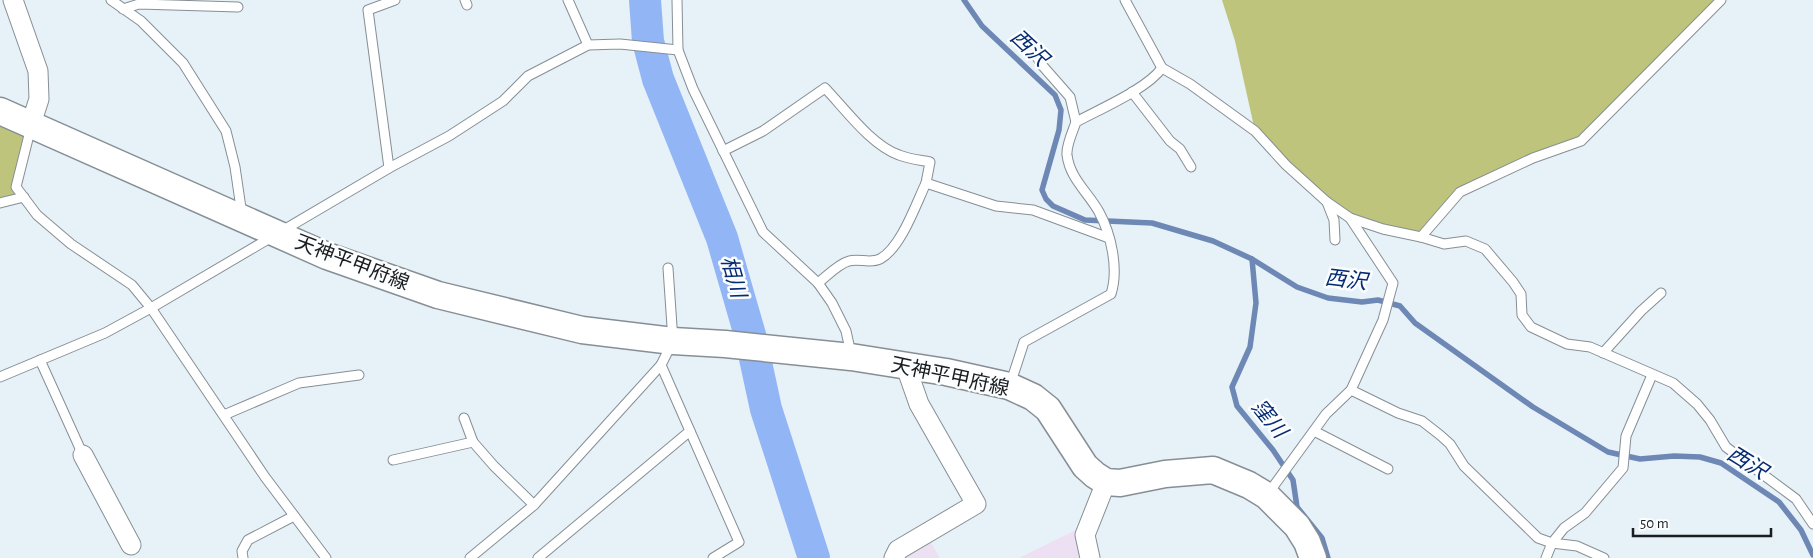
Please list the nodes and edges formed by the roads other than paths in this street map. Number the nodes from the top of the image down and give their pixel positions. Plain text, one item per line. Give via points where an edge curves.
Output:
1 (13, 0) edge
2 (111, 0) edge
3 (367, 0) edge
4 (395, 0) edge
5 (568, 0) edge
6 (677, 0) edge
7 (1125, 0) edge
8 (1721, 0) edge
9 (238, 7) dead end
10 (123, 9) junction
11 (368, 10) junction
12 (588, 45) junction
13 (673, 50) junction
14 (1036, 55) dead end
15 (1162, 68) junction
16 (1132, 92) junction
17 (0, 111) edge
18 (1076, 122) junction
19 (31, 124) junction
20 (723, 151) junction
21 (1191, 167) dead end
22 (389, 168) junction
23 (926, 183) junction
24 (24, 198) junction
25 (1327, 202) junction
26 (0, 203) edge
27 (1350, 218) junction
28 (242, 219) junction
29 (276, 233) junction
30 (1108, 236) junction
31 (1420, 236) junction
32 (1335, 240) dead end
33 (668, 268) dead end
34 (818, 283) junction
35 (1661, 294) dead end
36 (151, 308) junction
37 (673, 341) junction
38 (1603, 353) junction
39 (851, 357) junction
40 (40, 360) junction
41 (661, 365) junction
42 (906, 367) junction
43 (1652, 374) junction
44 (359, 375) dead end
45 (0, 376) edge
46 (1009, 386) junction
47 (1351, 390) junction
48 (224, 415) junction
49 (464, 418) dead end
50 (1314, 430) junction
51 (690, 431) junction
52 (472, 442) junction
53 (83, 455) joint
54 (393, 460) dead end
55 (1388, 469) dead end
56 (1106, 482) junction
57 (1273, 488) junction
58 (534, 505) junction
59 (294, 516) junction
60 (1813, 524) edge
61 (1552, 543) junction
62 (131, 545) dead end
63 (243, 558) edge
64 (326, 558) edge
65 (470, 558) edge
66 (538, 558) edge
67 (713, 558) edge
68 (894, 558) edge
69 (1090, 558) edge
70 (1313, 558) edge
71 (1546, 558) edge
72 (1604, 558) edge

1 - 19 street via 38,71 39,99
2 - 10 lane
3 - 11 lane
4 - 11 lane
5 - 12 lane
6 - 13 lane
7 - 15 lane
8 - 31 lane via 1581,141 1533,158 1460,192
9 - 10 lane via 139,4
10 - 28 lane via 142,21 183,63 226,131
11 - 22 lane
12 - 13 lane via 620,44
12 - 22 lane via 528,76 503,101
13 - 20 lane
14 - 18 lane via 1070,97
15 - 16 lane via 1157,76
15 - 25 lane via 1255,131
16 - 18 lane
16 - 21 lane
17 - 19 main road, 天神平甲府線
18 - 30 lane via 1067,153 1070,168 1099,212
19 - 24 lane via 16,187
19 - 28 main road, 天神平甲府線
20 - 23 lane via 763,131 825,88 884,148 900,156 930,162
20 - 34 lane via 763,232
22 - 29 lane
23 - 30 lane via 996,206 1033,210
23 - 34 lane via 891,249 880,258 850,261 837,267
24 - 26 lane
24 - 36 lane via 37,215 71,244 132,285
25 - 27 lane
25 - 32 lane via 1334,220
27 - 31 lane
27 - 47 lane via 1393,284 1385,314
28 - 29 main road, 天神平甲府線
29 - 36 lane
29 - 37 main road, 天神平甲府線 via 327,256 438,295 582,330
30 - 46 lane via 1115,282 1111,294 1024,342
31 - 38 lane via 1444,244 1466,241 1485,249 1521,294 1522,315 1531,327 1567,344
33 - 37 lane
34 - 39 lane via 846,331
35 - 38 lane
36 - 40 lane via 105,333
36 - 48 lane
37 - 39 main road, 天神平甲府線
37 - 41 lane
38 - 43 lane
39 - 42 main road, 天神平甲府線
40 - 45 lane
40 - 53 lane
41 - 51 lane
41 - 58 lane
42 - 46 main road, 天神平甲府線
42 - 68 street via 920,404 976,504 898,550
43 - 60 lane via 1673,383 1697,404 1726,447 1796,499
43 - 61 lane via 1626,436 1623,468 1585,514 1564,528
44 - 48 lane via 299,383
46 - 56 main road, 天神平甲府線 via 1033,397 1048,409 1085,466
47 - 50 lane
47 - 61 lane via 1398,414 1422,422 1440,435 1464,466 1538,538
48 - 59 lane
49 - 52 lane
50 - 55 lane
50 - 57 lane
51 - 66 lane
51 - 67 lane via 739,542
52 - 54 lane
52 - 58 lane
53 - 62 street
56 - 57 main road via 1213,470 1249,484
56 - 69 street via 1084,535
57 - 70 main road via 1307,542
58 - 65 lane
59 - 63 lane via 248,540 242,551
59 - 64 lane
61 - 71 lane
61 - 72 lane via 1577,546

